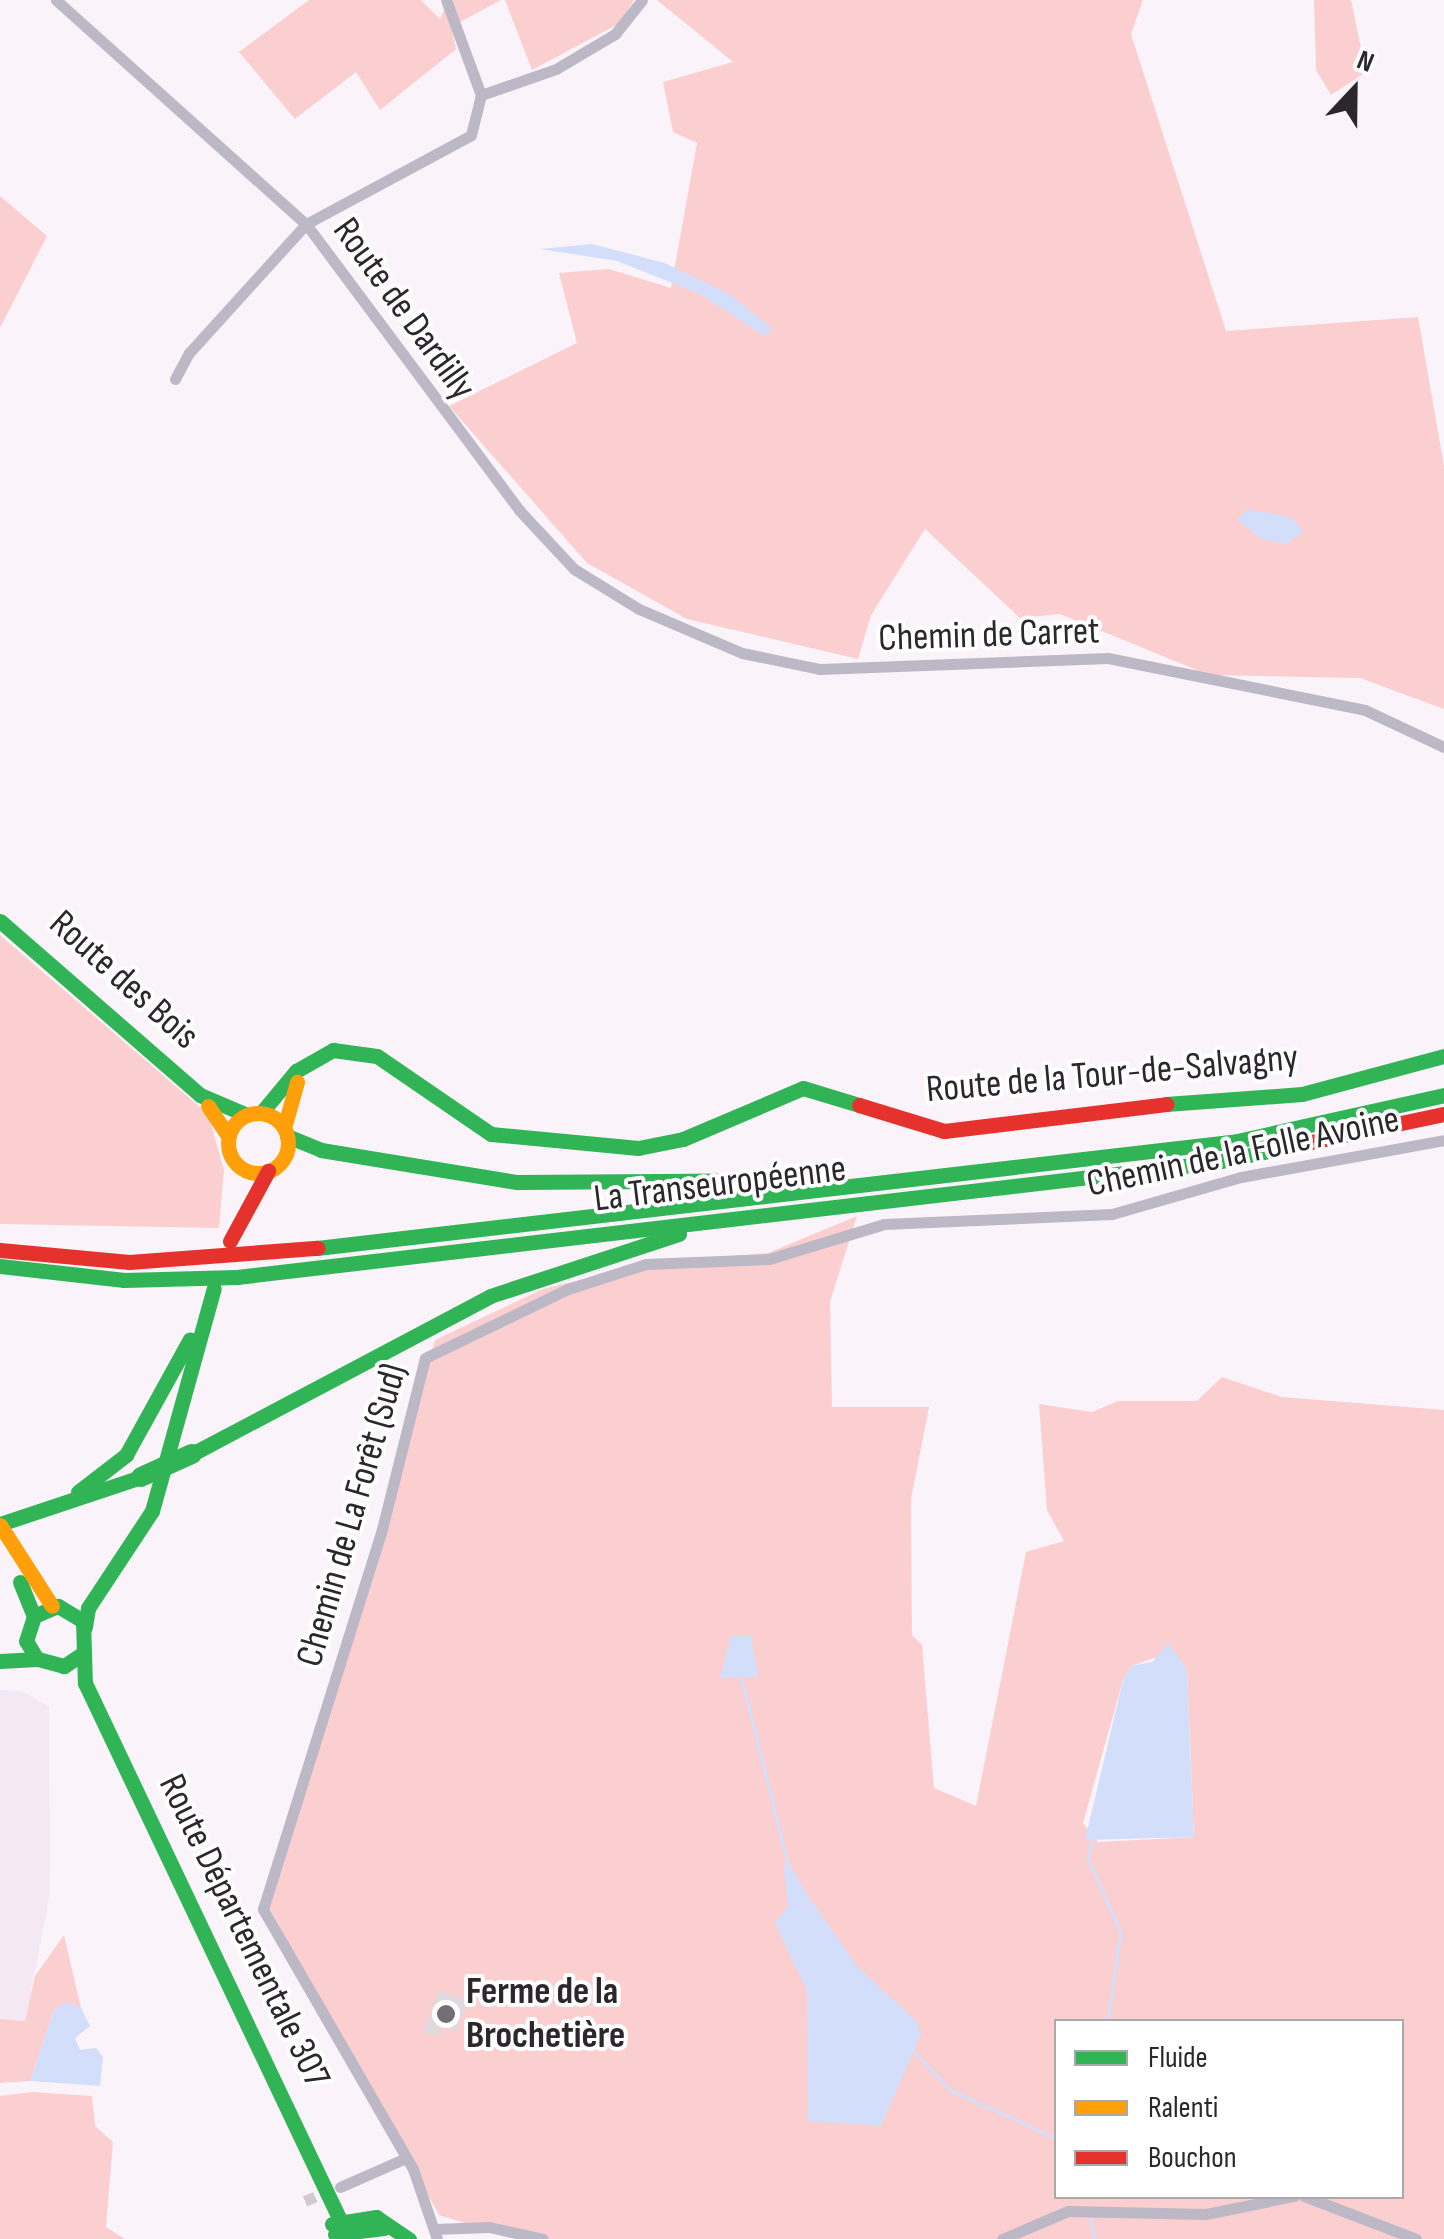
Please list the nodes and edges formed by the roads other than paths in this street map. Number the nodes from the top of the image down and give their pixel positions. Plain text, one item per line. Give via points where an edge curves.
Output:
1 (56, 0) edge
2 (446, 0) edge
3 (642, 0) edge
4 (481, 95) junction
5 (306, 224) junction
6 (175, 379) dead end
7 (553, 549) joint
8 (1444, 747) edge
9 (0, 920) edge
10 (346, 1051) junction
11 (1444, 1056) edge
12 (200, 1094) junction
13 (1444, 1094) edge
14 (254, 1114) junction
15 (1444, 1114) edge
16 (286, 1132) junction
17 (228, 1137) junction
18 (1444, 1140) edge
19 (234, 1161) junction
20 (268, 1172) junction
21 (842, 1188) junction
22 (772, 1210) junction
23 (993, 1216) joint
24 (0, 1250) edge
25 (0, 1266) edge
26 (27, 1513) junction
27 (0, 1523) edge
28 (0, 1550) edge
29 (114, 1573) junction
30 (44, 1616) junction
31 (85, 1627) junction
32 (0, 1652) edge
33 (82, 1654) junction
34 (0, 1661) edge
35 (46, 1663) junction
36 (406, 2158) junction
37 (340, 2187) tunnel mouth
38 (1279, 2199) edge
39 (1312, 2199) edge
40 (340, 2231) edge
41 (436, 2234) edge
42 (406, 2239) edge
43 (543, 2239) edge
44 (1002, 2239) edge
45 (1416, 2239) edge

1 - 5 street, Route de Dardilly
2 - 4 street
3 - 4 street via 614,34 556,68
4 - 5 street via 477,125 462,143
5 - 6 street via 188,353
5 - 7 street, Route de Dardilly via 463,441
7 - 8 street, Chemin de Carret via 639,609 781,663 870,670 1108,658 1365,710
9 - 12 main road, Route des Bois
10 - 11 main road, Route de la Tour-de-Salvagny via 392,1064 491,1134 638,1148 683,1139 802,1088 944,1131 1050,1112 1302,1094
10 - 14 main road via 309,1060
10 - 16 main road via 298,1080
12 - 14 main road, Route des Bois
12 - 17 main road, Route des Bois
13 - 21 main road, La Transeuropéenne via 1237,1141
14 - 16 main road
14 - 17 main road
15 - 22 main road, La Transeuropéenne via 1250,1157
16 - 20 main road via 286,1154
16 - 21 main road via 321,1150 516,1182 815,1179
17 - 19 main road
18 - 23 street, Chemin de la Folle Avoine via 1242,1177 1112,1214
19 - 20 main road
19 - 20 main road via 232,1234
21 - 24 main road, La Transeuropéenne via 194,1261
22 - 25 main road, La Transeuropéenne via 237,1277 124,1280
22 - 26 main road, bridge via 633,1245 490,1296 192,1454
23 - 36 street, Chemin de La Forêt (Sud) via 884,1224 769,1258 646,1264 568,1289 426,1358 380,1533 263,1909
26 - 27 main road
26 - 29 main road, Route Départementale 307 via 87,1488 126,1455 211,1296 152,1510
27 - 30 main road
28 - 30 main road
29 - 30 main road
29 - 31 main road, Route Départementale 307 via 88,1608
30 - 31 main road
30 - 32 main road
30 - 35 main road, Route Départementale 307
31 - 33 main road, Route Départementale 307
33 - 35 main road
33 - 40 main road, Route Départementale 307 via 92,1699
34 - 35 main road
35 - 40 main road, Route Départementale 307 via 72,1683
36 - 37 street
36 - 41 street
38 - 44 street via 1206,2214 1068,2212
39 - 45 street
40 - 42 main road via 375,2225
41 - 43 street via 489,2227

